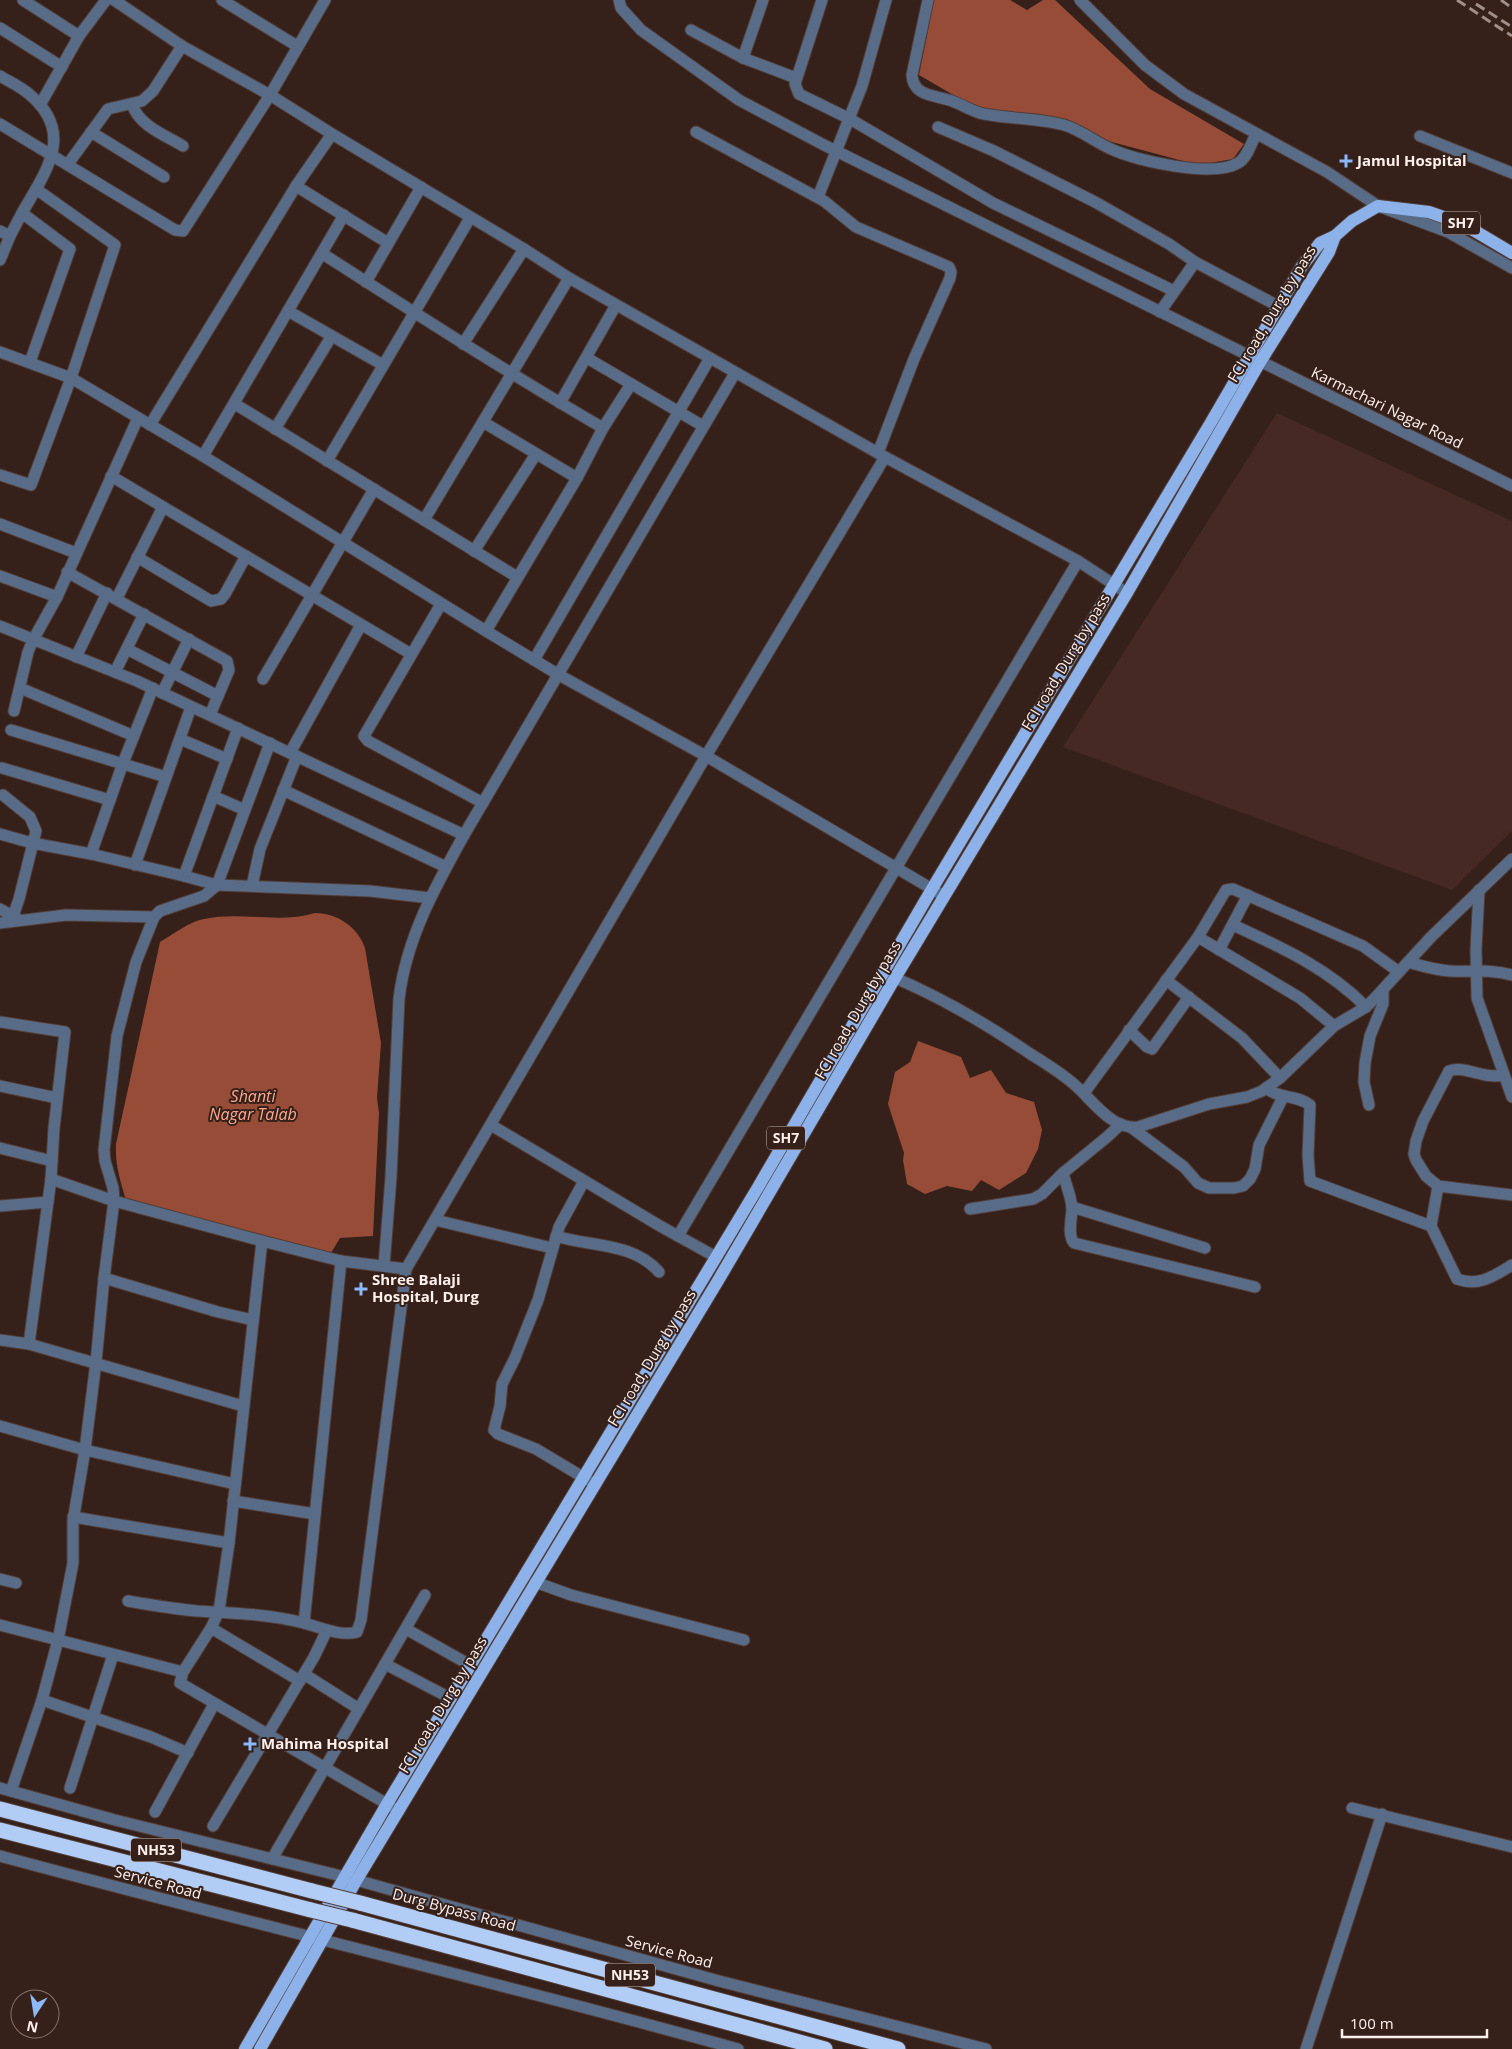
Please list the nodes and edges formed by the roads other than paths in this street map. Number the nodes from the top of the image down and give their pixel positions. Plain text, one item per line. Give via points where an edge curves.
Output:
1 (24, 0) edge
2 (106, 0) edge
3 (114, 0) edge
4 (222, 0) edge
5 (325, 0) edge
6 (618, 0) edge
7 (764, 0) edge
8 (822, 0) edge
9 (886, 0) edge
10 (928, 0) edge
11 (1080, 0) edge
12 (0, 28) edge
13 (691, 30) dead end
14 (79, 36) junction
15 (182, 46) junction
16 (296, 46) junction
17 (743, 58) junction
18 (62, 66) junction
19 (0, 76) edge
20 (796, 78) junction
21 (270, 95) junction
22 (132, 104) junction
23 (40, 105) junction
24 (850, 119) junction
25 (0, 125) edge
26 (938, 127) dead end
27 (90, 132) junction
28 (696, 132) dead end
29 (332, 134) junction
30 (1256, 134) junction
31 (1420, 136) dead end
32 (183, 146) dead end
33 (838, 151) junction
34 (52, 154) junction
35 (68, 164) junction
36 (1512, 173) edge
37 (164, 177) dead end
38 (296, 186) junction
39 (421, 187) junction
40 (36, 189) junction
41 (818, 198) junction
42 (1378, 206) junction
43 (22, 212) junction
44 (344, 215) junction
45 (470, 218) junction
46 (5, 234) edge
47 (1335, 236) junction
48 (388, 243) junction
49 (524, 249) junction
50 (1512, 252) edge
51 (323, 254) junction
52 (0, 260) edge
53 (1195, 262) junction
54 (1512, 268) edge
55 (569, 278) junction
56 (366, 282) junction
57 (1174, 291) junction
58 (616, 305) junction
59 (1278, 306) junction
60 (415, 311) junction
61 (288, 312) junction
62 (1160, 312) junction
63 (331, 337) junction
64 (463, 344) junction
65 (0, 352) edge
66 (587, 358) junction
67 (710, 358) junction
68 (1255, 359) junction
69 (30, 362) junction
70 (383, 365) junction
71 (512, 372) junction
72 (735, 373) junction
73 (71, 378) junction
74 (631, 384) junction
75 (560, 403) junction
76 (235, 404) junction
77 (680, 411) junction
78 (138, 418) junction
79 (483, 422) junction
80 (150, 425) junction
81 (703, 426) junction
82 (604, 428) junction
83 (275, 429) junction
84 (536, 454) junction
85 (882, 455) junction
86 (203, 456) junction
87 (327, 461) junction
88 (0, 475) edge
89 (111, 476) junction
90 (577, 478) junction
91 (1512, 486) edge
92 (374, 489) junction
93 (163, 507) junction
94 (424, 520) junction
95 (0, 524) edge
96 (342, 542) junction
97 (474, 551) junction
98 (76, 553) junction
99 (246, 556) junction
100 (138, 557) junction
101 (1078, 561) junction
102 (68, 572) junction
103 (0, 576) edge
104 (517, 577) junction
105 (1114, 584) junction
106 (1127, 593) junction
107 (311, 594) junction
108 (112, 596) junction
109 (57, 597) junction
110 (441, 604) junction
111 (144, 614) junction
112 (361, 625) junction
113 (0, 626) edge
114 (486, 631) junction
115 (189, 639) junction
116 (33, 640) junction
117 (127, 649) junction
118 (411, 654) junction
119 (76, 657) junction
120 (534, 660) junction
121 (115, 672) junction
122 (172, 673) junction
123 (559, 675) junction
124 (263, 679) dead end
125 (20, 688) junction
126 (158, 691) junction
127 (218, 696) junction
128 (191, 706) junction
129 (14, 711) dead end
130 (210, 715) junction
131 (238, 728) junction
132 (11, 730) dead end
133 (134, 736) junction
134 (180, 738) junction
135 (270, 743) junction
136 (294, 755) junction
137 (706, 756) junction
138 (227, 758) junction
139 (123, 763) junction
140 (2, 768) dead end
141 (166, 777) junction
142 (283, 790) junction
143 (3, 795) dead end
144 (213, 796) junction
145 (110, 800) junction
146 (484, 803) junction
147 (245, 810) junction
148 (0, 834) edge
149 (464, 835) junction
150 (32, 843) junction
151 (91, 854) junction
152 (1512, 859) edge
153 (135, 864) junction
154 (446, 867) junction
155 (897, 867) junction
156 (184, 876) junction
157 (216, 886) junction
158 (252, 886) junction
159 (932, 889) junction
160 (1479, 890) junction
161 (1248, 895) junction
162 (944, 896) junction
163 (430, 898) junction
164 (0, 909) edge
165 (154, 917) junction
166 (17, 918) junction
167 (0, 923) edge
168 (1233, 925) junction
169 (1198, 937) junction
170 (1219, 950) junction
171 (1408, 962) junction
172 (1476, 970) junction
173 (1399, 972) junction
174 (883, 973) junction
175 (1512, 975) edge
176 (895, 978) junction
177 (1166, 980) junction
178 (1383, 990) junction
179 (1189, 998) junction
180 (1363, 1008) junction
181 (0, 1022) edge
182 (1373, 1025) junction
183 (1334, 1026) junction
184 (1129, 1030) junction
185 (1503, 1075) junction
186 (1280, 1078) junction
187 (0, 1086) edge
188 (1266, 1088) junction
189 (1084, 1093) junction
190 (1283, 1097) junction
191 (57, 1098) junction
192 (1512, 1098) edge
193 (1369, 1105) dead end
194 (491, 1125) junction
195 (1126, 1126) junction
196 (0, 1148) edge
197 (52, 1161) junction
198 (1063, 1173) junction
199 (51, 1179) junction
200 (584, 1181) junction
201 (1438, 1186) junction
202 (1512, 1195) edge
203 (114, 1201) junction
204 (48, 1202) junction
205 (0, 1206) edge
206 (1072, 1207) junction
207 (970, 1209) dead end
208 (435, 1220) junction
209 (1430, 1226) junction
210 (556, 1236) junction
211 (678, 1236) junction
212 (262, 1241) junction
213 (552, 1248) junction
214 (1205, 1248) dead end
215 (716, 1257) junction
216 (341, 1261) junction
217 (1512, 1265) edge
218 (384, 1266) junction
219 (406, 1269) junction
220 (659, 1272) dead end
221 (104, 1278) junction
222 (1255, 1286) dead end
223 (253, 1320) junction
224 (0, 1340) edge
225 (29, 1344) junction
226 (96, 1362) junction
227 (243, 1406) junction
228 (0, 1426) edge
229 (85, 1450) junction
230 (583, 1477) junction
231 (235, 1484) junction
232 (594, 1484) junction
233 (233, 1500) junction
234 (315, 1514) junction
235 (73, 1517) junction
236 (229, 1543) junction
237 (0, 1579) edge
238 (536, 1582) junction
239 (16, 1583) dead end
240 (425, 1595) dead end
241 (128, 1601) dead end
242 (219, 1611) junction
243 (304, 1623) junction
244 (0, 1625) edge
245 (211, 1628) junction
246 (406, 1629) junction
247 (327, 1630) junction
248 (58, 1640) junction
249 (744, 1640) dead end
250 (113, 1655) junction
251 (386, 1664) junction
252 (470, 1665) junction
253 (183, 1672) junction
254 (302, 1678) junction
255 (450, 1698) junction
256 (42, 1700) junction
257 (214, 1704) junction
258 (359, 1709) junction
259 (93, 1717) junction
260 (268, 1733) junction
261 (188, 1753) junction
262 (325, 1767) junction
263 (70, 1788) dead end
264 (6, 1790) edge
265 (387, 1804) junction
266 (1352, 1808) dead end
267 (0, 1809) edge
268 (399, 1811) junction
269 (155, 1812) dead end
270 (1382, 1814) junction
271 (213, 1826) dead end
272 (0, 1830) edge
273 (1512, 1847) edge
274 (0, 1856) edge
275 (272, 1859) junction
276 (351, 1879) junction
277 (309, 1937) junction
278 (322, 1940) junction
279 (245, 2049) edge
280 (260, 2049) edge
281 (738, 2049) edge
282 (825, 2049) edge
283 (898, 2049) edge
284 (986, 2049) edge
285 (1306, 2049) edge

1 - 14 street
2 - 14 street
3 - 15 street
4 - 16 street
5 - 16 street
6 - 33 street, Karmachari Nagar Road via 640,30 734,97
7 - 17 street
8 - 20 street
9 - 24 street
10 - 30 street via 912,75 912,83 923,93 982,114 1064,125 1129,156 1193,169 1214,170 1239,163
11 - 30 street via 1145,65 1184,94
12 - 18 street
13 - 17 street
14 - 18 street
15 - 21 street
15 - 22 street via 153,91 142,101
16 - 21 street
17 - 20 street
18 - 23 street
19 - 23 street via 28,93
20 - 24 street via 799,94
21 - 29 street
21 - 35 street via 183,231 175,230
22 - 27 street via 108,109
22 - 32 street via 141,121
23 - 34 street via 51,122 55,139
24 - 33 street
24 - 57 street via 993,203
25 - 34 street
26 - 53 street via 1095,202
27 - 35 street
27 - 37 street
28 - 41 street
29 - 38 street
29 - 39 street
30 - 42 street via 1327,172
31 - 36 street
33 - 41 street
33 - 62 street, Karmachari Nagar Road
34 - 35 street
34 - 40 street
38 - 44 street
38 - 80 street
39 - 45 street
39 - 48 street
40 - 43 street
40 - 73 street via 115,245
41 - 85 street via 856,227 945,265 951,272 914,359
42 - 47 main road, SH7 via 1352,221
42 - 50 main road, SH7 via 1429,212 1463,224
42 - 54 street via 1448,232
43 - 46 street
43 - 69 street via 70,249
44 - 48 street
44 - 51 street
45 - 49 street
45 - 60 street
46 - 52 street
47 - 59 main road, FCI road, Durg by pass / SH7 via 1320,243
47 - 68 main road, FCI road, Durg by pass / SH7 via 1329,252
48 - 56 street
49 - 55 street
49 - 64 street
51 - 56 street
51 - 61 street
53 - 57 street
53 - 59 street
55 - 58 street
55 - 71 street
56 - 60 street
57 - 62 street
58 - 66 street
58 - 67 street
59 - 68 main road, FCI road, Durg by pass / SH7
60 - 64 street
60 - 70 street
61 - 63 street
61 - 76 street
62 - 68 street, Karmachari Nagar Road
63 - 70 street
63 - 83 street
64 - 71 street
65 - 69 street
66 - 74 street
66 - 75 street
67 - 72 street
67 - 77 street
68 - 91 street, Karmachari Nagar Road
68 - 105 main road, FCI road, Durg by pass / SH7 via 1210,424
68 - 106 main road, FCI road, Durg by pass / SH7
69 - 73 street
70 - 87 street
71 - 75 street
71 - 79 street
72 - 81 street
72 - 85 street
73 - 78 street
73 - 88 street via 31,485
74 - 77 street
74 - 82 street
75 - 82 street
76 - 83 street
76 - 86 street
77 - 81 street
77 - 120 street
78 - 80 street
78 - 89 street
79 - 84 street
79 - 94 street
80 - 86 street
81 - 123 street
82 - 90 street
83 - 87 street
84 - 90 street
84 - 97 street
85 - 101 street
85 - 137 street
86 - 96 street
87 - 92 street
89 - 93 street
89 - 98 street
90 - 104 street
92 - 94 street
92 - 96 street
93 - 99 street
93 - 100 street
94 - 97 street
95 - 98 street
96 - 107 street
96 - 110 street
97 - 104 street
98 - 102 street
99 - 100 street via 225,594 221,599 211,601
99 - 107 street
100 - 108 street
101 - 105 street
101 - 155 street
102 - 108 street
102 - 109 street
103 - 109 street
104 - 114 street
105 - 106 street
105 - 159 main road, FCI road, Durg by pass / SH7
106 - 162 main road, FCI road, Durg by pass / SH7
107 - 112 street
107 - 124 street
108 - 111 street
108 - 119 street
109 - 116 street
110 - 114 street
110 - 118 street
111 - 115 street
111 - 117 street
112 - 118 street
112 - 136 street
113 - 116 street
114 - 120 street
115 - 122 street
115 - 127 street via 228,661 229,670
116 - 119 street
116 - 125 street
117 - 121 street
117 - 122 street
118 - 146 street via 364,736
119 - 121 street
120 - 123 street
121 - 126 street
122 - 126 street
122 - 127 street
123 - 137 street
123 - 146 street
125 - 129 street
125 - 133 street
126 - 128 street
126 - 133 street
127 - 130 street
128 - 130 street
128 - 134 street
130 - 131 street
131 - 135 street
131 - 138 street
132 - 139 street
133 - 139 street
134 - 138 street
134 - 141 street
135 - 136 street
135 - 147 street
136 - 142 street
136 - 149 street
137 - 155 street
137 - 194 street
138 - 144 street
139 - 141 street
139 - 145 street
140 - 145 street
141 - 153 street
142 - 154 street
142 - 158 street via 260,849
143 - 150 street via 30,817 36,831
144 - 147 street
144 - 156 street
145 - 151 street
146 - 149 street
147 - 157 street
148 - 150 street
149 - 154 street
150 - 151 street
150 - 166 street
151 - 153 street
152 - 160 street
153 - 156 street
154 - 163 street
155 - 159 street
155 - 211 street
156 - 157 street
157 - 158 street
157 - 165 street via 204,896 160,911
158 - 163 street via 370,891
159 - 162 street
159 - 174 main road, FCI road, Durg by pass / SH7
160 - 171 street
160 - 172 street
161 - 168 street
161 - 169 street via 1233,889 1226,890
161 - 173 street via 1363,946
162 - 176 main road, FCI road, Durg by pass / SH7
163 - 218 street via 402,974
164 - 166 street
165 - 166 street via 66,915
165 - 203 street via 136,962 117,1036 104,1150
166 - 167 street
168 - 170 street
168 - 180 street via 1312,964 1345,987
169 - 170 street
169 - 177 street
170 - 183 street via 1300,998
171 - 172 street via 1432,969
171 - 173 street
172 - 175 street
172 - 185 street via 1478,998
173 - 178 street
174 - 176 street
174 - 215 main road, FCI road, Durg by pass / SH7
176 - 189 street via 1003,1035
176 - 232 main road, FCI road, Durg by pass / SH7 via 752,1224
177 - 179 street
177 - 184 street
178 - 180 street
178 - 182 street via 1383,1004
179 - 184 street via 1152,1049
179 - 186 street via 1242,1038
180 - 182 street
180 - 183 street
181 - 191 street via 65,1032
182 - 193 street via 1364,1082
183 - 186 street
184 - 189 street
185 - 192 street
185 - 201 street via 1492,1077 1452,1069 1446,1074 1414,1148 1416,1160 1426,1176
186 - 188 street
187 - 191 street
188 - 190 street
188 - 195 street via 1247,1097
189 - 195 street via 1096,1107
190 - 195 street via 1259,1145 1255,1169 1243,1186 1234,1188 1209,1188 1198,1183 1184,1167
190 - 209 street via 1303,1101 1310,1106 1310,1180
191 - 197 street
194 - 200 street
194 - 208 street
195 - 198 street
196 - 197 street
197 - 199 street
198 - 206 street
198 - 207 street via 1033,1199
199 - 203 street
199 - 204 street
200 - 210 street
200 - 211 street
201 - 202 street
201 - 209 street
203 - 212 street
203 - 221 street
204 - 205 street
204 - 225 street
206 - 214 street
206 - 222 street via 1072,1240 1078,1245
208 - 213 street
208 - 219 street
209 - 217 street via 1457,1279 1484,1281
210 - 213 street
210 - 220 street via 635,1254 645,1258
211 - 215 street
212 - 216 street
212 - 223 street
213 - 230 street via 538,1300 502,1384 494,1430 536,1449
215 - 230 main road, FCI road, Durg by pass / SH7
216 - 218 street
216 - 234 street
218 - 219 street
219 - 247 street via 360,1627 353,1633
221 - 223 street
221 - 226 street
223 - 227 street
224 - 225 street
225 - 226 street
226 - 227 street
226 - 229 street
227 - 231 street
228 - 229 street
229 - 231 street
229 - 235 street
230 - 232 street
230 - 252 main road, FCI road, Durg by pass / SH7
231 - 233 street
232 - 238 main road, FCI road, Durg by pass / SH7
233 - 234 street
233 - 236 street
234 - 243 street
235 - 236 street
235 - 248 street via 73,1563
236 - 242 street
237 - 239 street
238 - 249 street via 580,1598
238 - 268 main road, FCI road, Durg by pass / SH7
240 - 246 street
241 - 242 street
242 - 243 street
242 - 245 street
243 - 247 street
244 - 248 street
245 - 253 street
245 - 254 street
246 - 251 street
246 - 252 street
247 - 254 street
248 - 250 street
248 - 256 street
250 - 253 street
250 - 259 street
251 - 255 street
251 - 258 street
252 - 255 main road, FCI road, Durg by pass / SH7
253 - 257 street via 180,1683
254 - 258 street
254 - 260 street
255 - 265 main road, FCI road, Durg by pass / SH7
256 - 259 street
256 - 264 street
257 - 260 street
257 - 261 street
258 - 262 street
259 - 261 street
259 - 263 street
260 - 262 street
260 - 271 street
261 - 269 street
262 - 265 street
262 - 275 street
264 - 275 street, Service Road
265 - 268 street
265 - 276 main road, FCI road, Durg by pass / SH7
266 - 270 street
267 - 283 highway, Durg Bypass Road / NH53, bridge
268 - 276 main road, FCI road, Durg by pass / SH7
270 - 273 street
270 - 285 street
272 - 282 highway, NH53, bridge via 352,1920
274 - 277 street, Service Road
275 - 276 street, Service Road
276 - 277 main road, FCI road, Durg by pass / SH7
276 - 278 main road, FCI road, Durg by pass / SH7
276 - 284 street, Service Road via 718,1981
277 - 278 street, Service Road
277 - 279 main road, FCI road, Durg by pass / SH7
278 - 280 main road, FCI road, Durg by pass / SH7
278 - 281 street, Service Road

